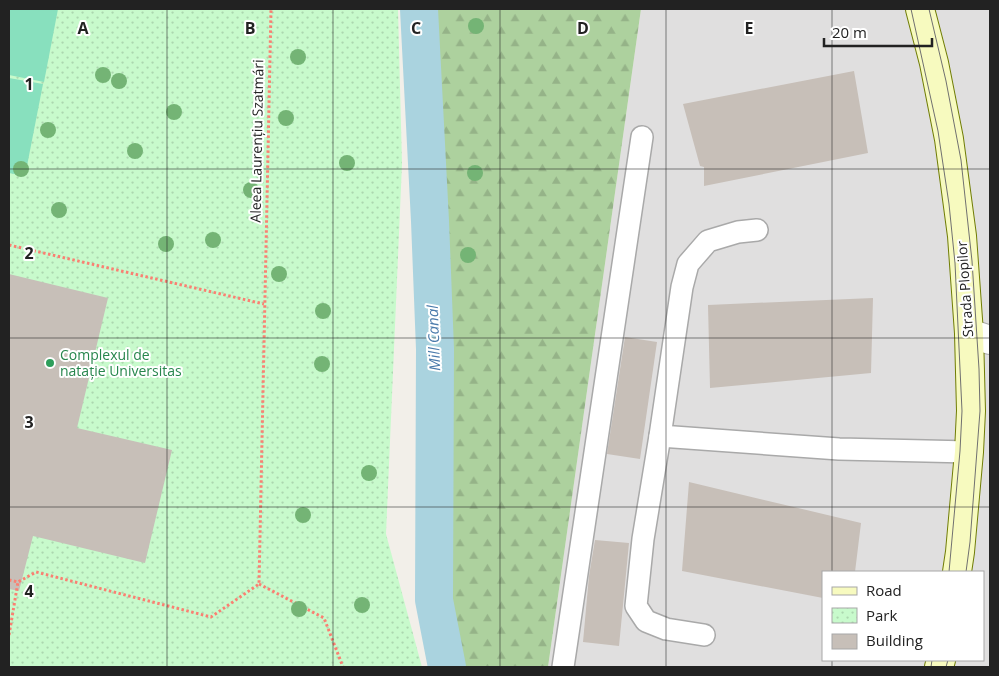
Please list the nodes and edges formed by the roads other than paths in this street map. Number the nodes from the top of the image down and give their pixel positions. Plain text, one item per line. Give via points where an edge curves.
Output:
1 (920, 9) edge
2 (642, 137) dead end
3 (758, 230) dead end
4 (980, 336) edge
5 (660, 436) junction
6 (969, 452) junction
7 (957, 571) edge
8 (704, 635) dead end
9 (562, 667) edge

1 - 4 main road, Strada Plopilor via 949,139
2 - 9 lane
3 - 5 lane via 708,241 688,264
4 - 6 main road, Strada Plopilor
5 - 6 lane via 839,449
5 - 8 lane via 636,606 646,621
6 - 7 main road, Strada Plopilor

